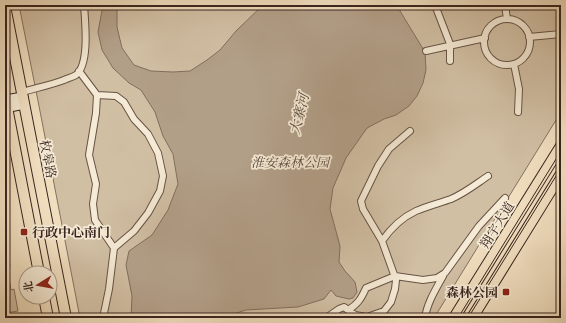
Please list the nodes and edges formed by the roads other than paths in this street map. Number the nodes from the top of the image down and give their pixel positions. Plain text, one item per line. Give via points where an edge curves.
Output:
1 (84, 5) edge
2 (435, 5) edge
3 (505, 5) edge
4 (5, 6) edge
5 (507, 19) junction
6 (561, 34) edge
7 (529, 37) junction
8 (485, 38) junction
9 (450, 46) junction
10 (426, 51) dead end
11 (450, 61) dead end
12 (514, 64) junction
13 (79, 71) junction
14 (97, 95) junction
15 (23, 98) junction
16 (6, 103) edge
17 (518, 112) dead end
18 (410, 131) dead end
19 (561, 146) edge
20 (561, 174) edge
21 (488, 176) dead end
22 (505, 198) dead end
23 (382, 241) junction
24 (114, 248) junction
25 (37, 265) edge
26 (445, 273) junction
27 (395, 276) junction
28 (46, 305) edge
29 (350, 313) edge
30 (48, 318) edge
31 (66, 318) edge
32 (103, 318) edge
33 (326, 318) edge
34 (425, 318) edge
35 (454, 318) edge
36 (472, 318) edge

1 - 13 street via 86,37 84,60
2 - 9 street
3 - 5 street
4 - 15 main road, 枚皋路
5 - 7 street via 521,24
5 - 8 street via 493,24
6 - 7 street
7 - 12 street via 528,52
8 - 9 street
8 - 12 street via 486,51 490,57 503,65
9 - 10 street
9 - 11 street
12 - 17 street
13 - 14 street
13 - 15 street
14 - 24 street via 89,155 96,184 93,204 95,220
14 - 24 street via 116,96 124,102 134,119 148,134 158,153 163,176 160,191 148,213 134,231
15 - 16 street
15 - 31 main road, 枚皋路
16 - 25 main road
18 - 23 street via 389,149 361,201
19 - 35 main road, 翔宇大道
20 - 36 main road
21 - 23 street via 452,198 416,211 392,227
22 - 26 street via 479,226
23 - 27 street
24 - 32 street
26 - 27 street via 437,278 423,280
26 - 34 street
27 - 29 street via 366,288
27 - 29 street via 393,296 384,312 367,317
28 - 30 main road
29 - 33 street via 344,307

